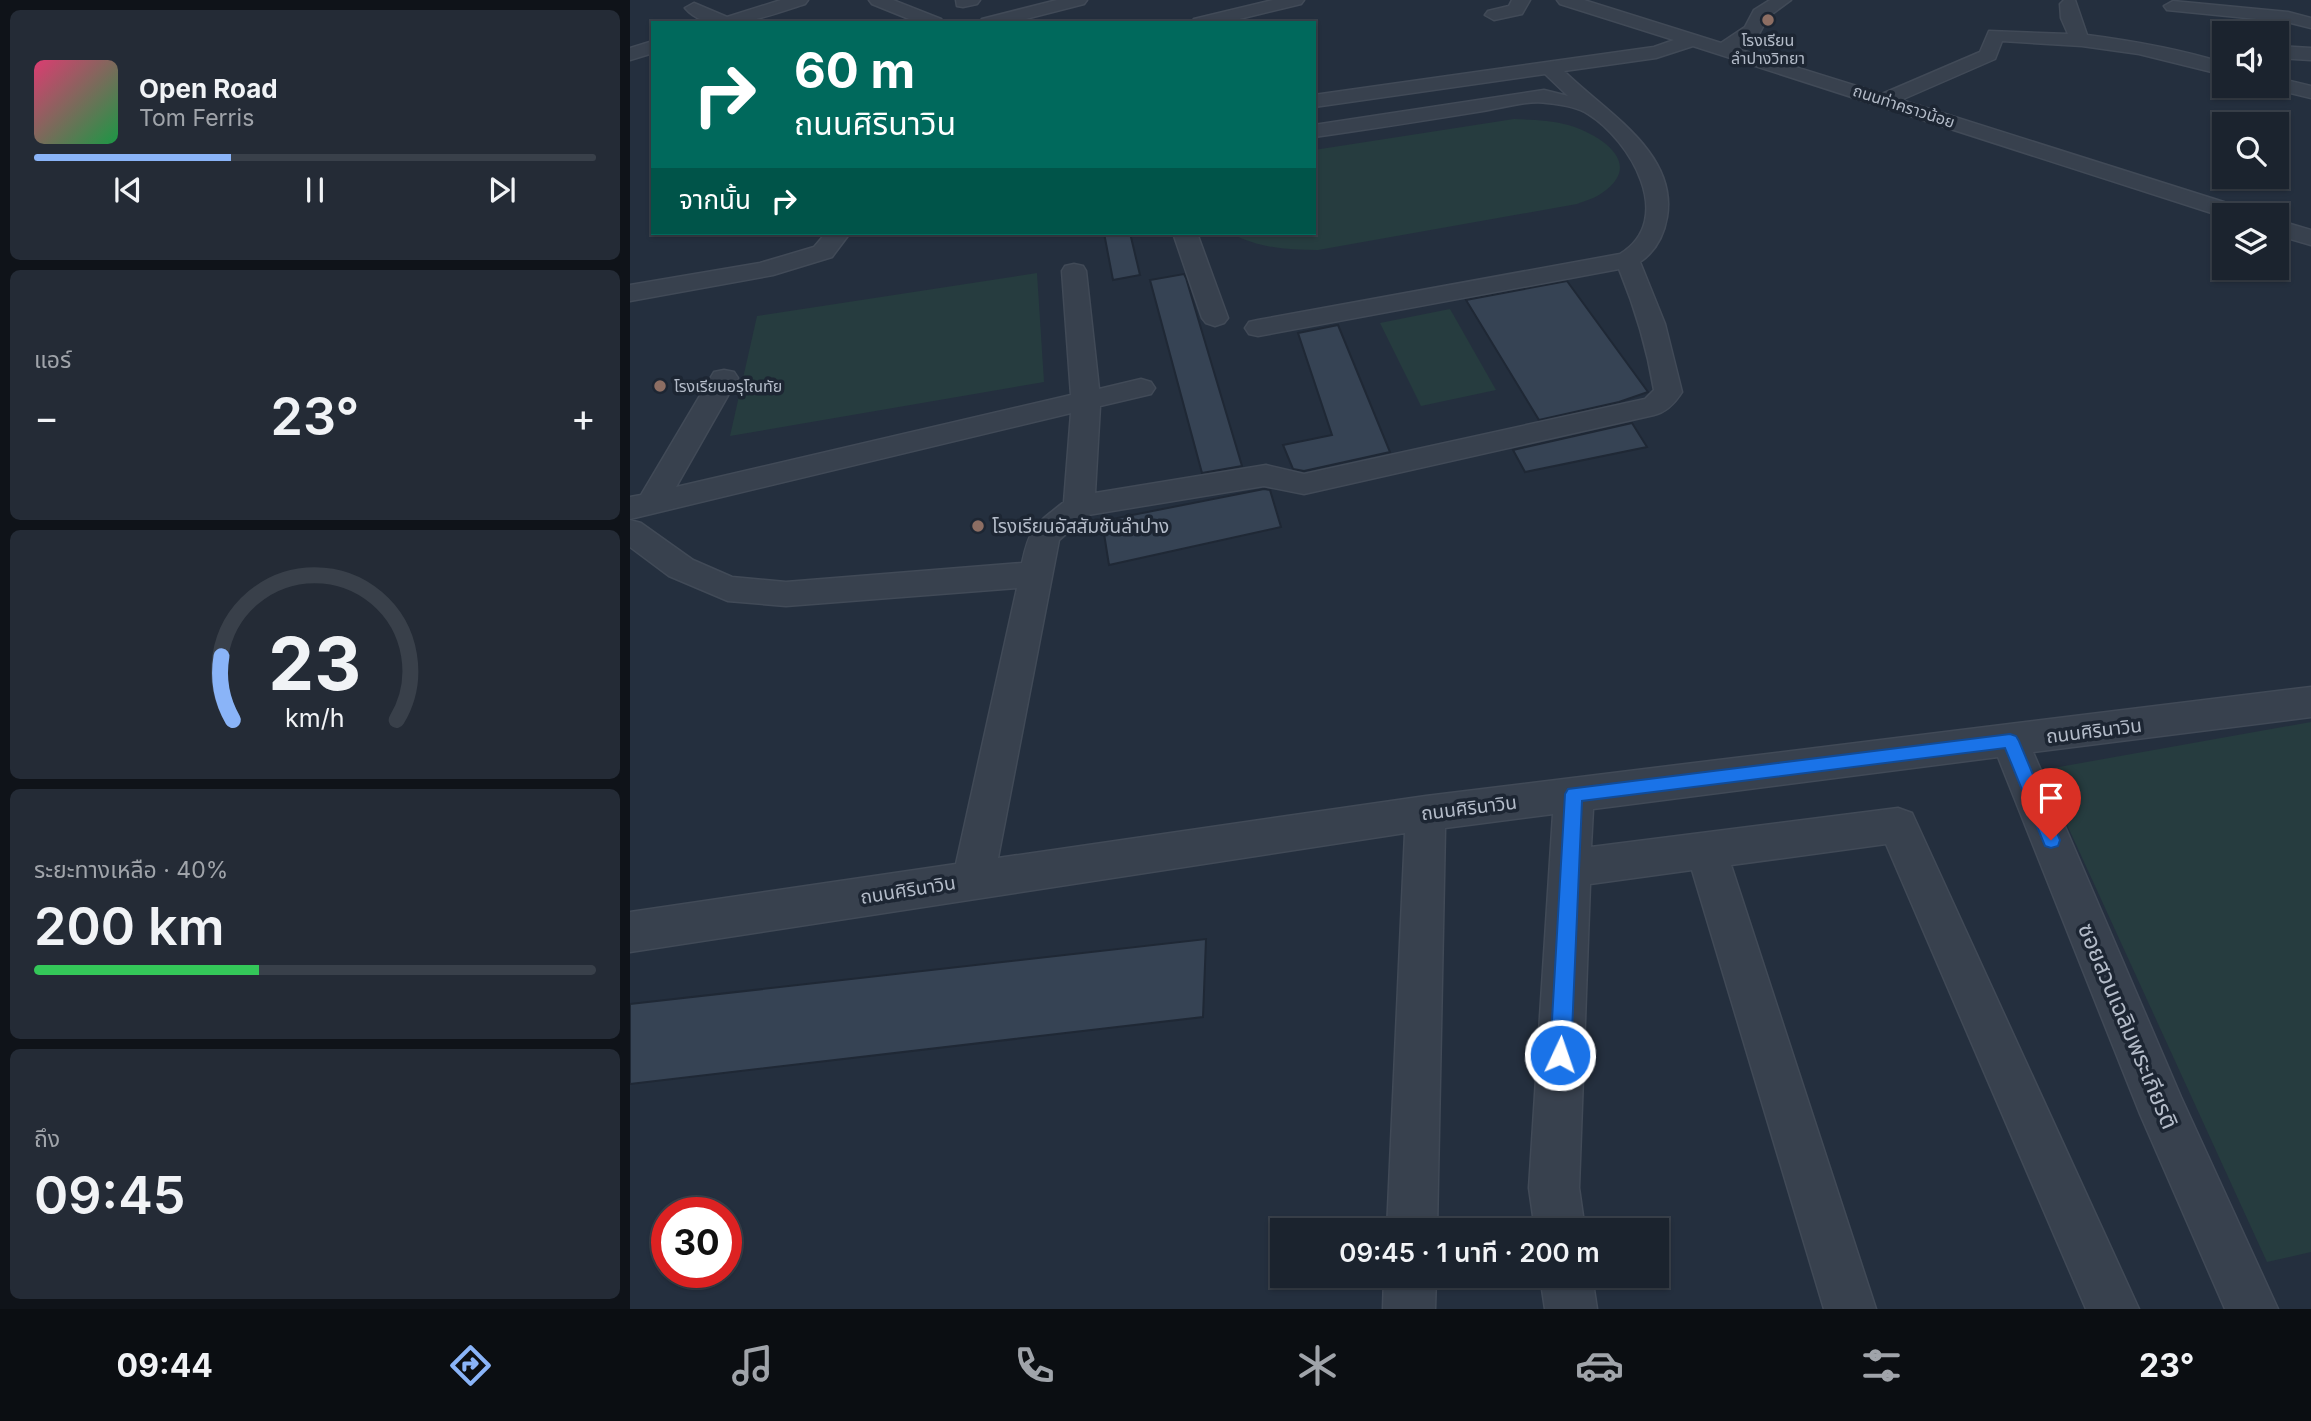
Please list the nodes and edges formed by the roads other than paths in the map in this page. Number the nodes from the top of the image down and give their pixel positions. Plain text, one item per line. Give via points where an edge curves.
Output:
1 (799, 0) edge
2 (878, 0) edge
3 (1078, 0) edge
4 (1295, 0) edge
5 (1521, 0) edge
6 (1567, 0) edge
7 (1782, 0) edge
8 (1635, 3) dead end
9 (2069, 4) dead end
10 (2173, 6) dead end
11 (694, 8) dead end
12 (1494, 15) dead end
13 (1610, 15) junction
14 (722, 21) edge
15 (732, 21) edge
16 (930, 21) edge
17 (996, 21) edge
18 (1208, 21) edge
19 (2311, 23) edge
20 (2079, 39) junction
21 (1690, 41) junction
22 (651, 48) edge
23 (2212, 50) edge
24 (1722, 51) junction
25 (2289, 53) edge
26 (630, 54) edge
27 (2311, 54) edge
28 (2180, 55) junction
29 (2212, 65) edge
30 (1549, 68) junction
31 (2289, 87) edge
32 (1573, 91) junction
33 (2311, 92) edge
34 (1545, 96) junction
35 (1885, 100) junction
36 (1316, 101) edge
37 (1592, 108) junction
38 (1316, 131) edge
39 (2212, 206) edge
40 (2289, 231) edge
41 (836, 235) edge
42 (1186, 235) edge
43 (2311, 238) edge
44 (1626, 260) junction
45 (1074, 271) dead end
46 (630, 293) edge
47 (1215, 318) dead end
48 (1258, 328) dead end
49 (724, 378) dead end
50 (1141, 388) dead end
51 (1086, 401) junction
52 (640, 506) edge
53 (1079, 506) junction
54 (630, 531) edge
55 (1036, 574) junction
56 (2311, 702) edge
57 (2010, 741) junction
58 (1574, 794) junction
59 (1426, 813) junction
60 (1706, 851) junction
61 (1569, 868) junction
62 (973, 881) junction
63 (630, 932) edge
64 (1412, 1218) edge
65 (1558, 1218) edge
66 (1410, 1288) edge
67 (1568, 1288) edge
68 (1409, 1309) edge
69 (1571, 1309) edge
70 (1850, 1309) edge
71 (2113, 1309) edge
72 (2252, 1309) edge

1 - 15 street
2 - 16 street
3 - 17 street
4 - 18 street
5 - 12 street via 1516,10
6 - 13 street, ถนนท่าคราวน้อย
7 - 24 street via 1759,14 1753,30
8 - 13 street
9 - 20 street
10 - 19 street
11 - 14 street
13 - 21 street, ถนนท่าคราวน้อย
20 - 28 street
20 - 35 street via 1995,35 1988,55
21 - 24 street, ถนนท่าคราวน้อย
21 - 30 street via 1656,52
22 - 26 street
23 - 28 street
24 - 35 street, ถนนท่าคราวน้อย
25 - 27 street
28 - 29 street
30 - 32 street
30 - 36 street
31 - 33 street
32 - 34 street
32 - 37 street
34 - 37 street
34 - 38 street
35 - 39 street, ถนนท่าคราวน้อย
37 - 44 street via 1643,156 1657,184 1658,215 1644,251
40 - 43 street
41 - 46 street via 823,253 764,270
42 - 47 street
44 - 48 street
44 - 53 street via 1649,309 1663,358 1668,392 1654,406 1304,484 1266,475
45 - 51 street
49 - 52 street
50 - 51 street
51 - 52 street
51 - 53 street
53 - 55 street via 1044,535
54 - 55 street via 681,568 728,589 786,594
55 - 62 street
56 - 57 street, ถนนศิรินาวิน
57 - 58 street, ถนนศิรินาวิน
57 - 72 street, ซอยสวนเฉลิมพระเกียรติ via 2164,1114
58 - 59 street, ถนนศิรินาวิน
58 - 61 street
59 - 62 street, ถนนศิรินาวิน
59 - 64 street
60 - 61 street
60 - 70 street
60 - 71 street via 1898,825
61 - 65 street via 1554,1188
62 - 63 street, ถนนศิรินาวิน
66 - 68 street
67 - 69 street

